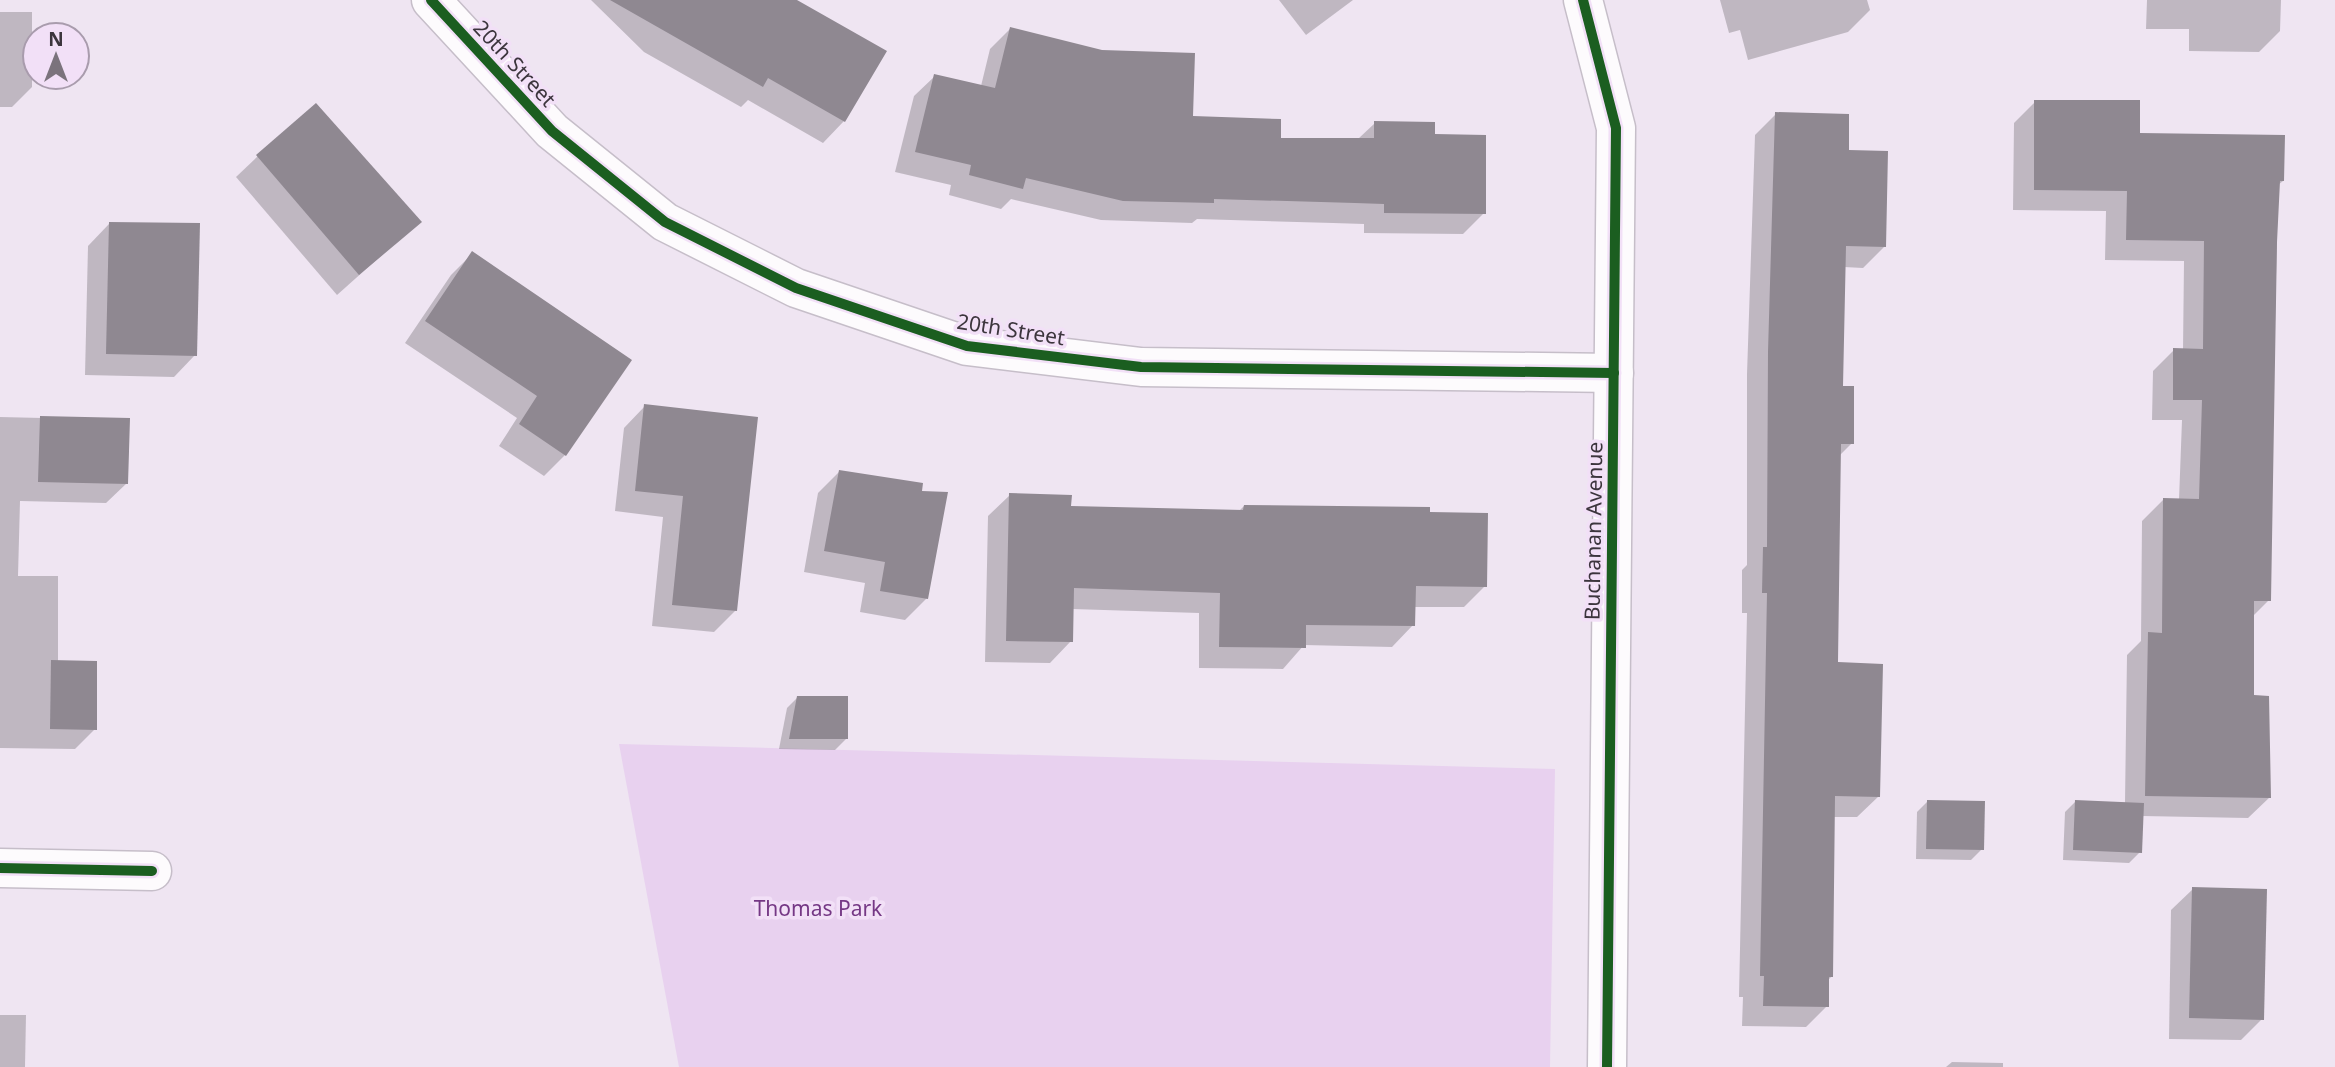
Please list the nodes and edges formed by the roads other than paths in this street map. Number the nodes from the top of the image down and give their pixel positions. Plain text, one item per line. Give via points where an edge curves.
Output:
1 (431, 0) edge
2 (1583, 0) edge
3 (1614, 373) junction
4 (0, 868) edge
5 (152, 871) dead end
6 (1607, 1067) edge

1 - 3 street, 20th Street via 552,131 666,222 796,288 967,345 1141,368
2 - 3 street, Buchanan Avenue via 1616,128
3 - 6 street, Buchanan Avenue
4 - 5 street

